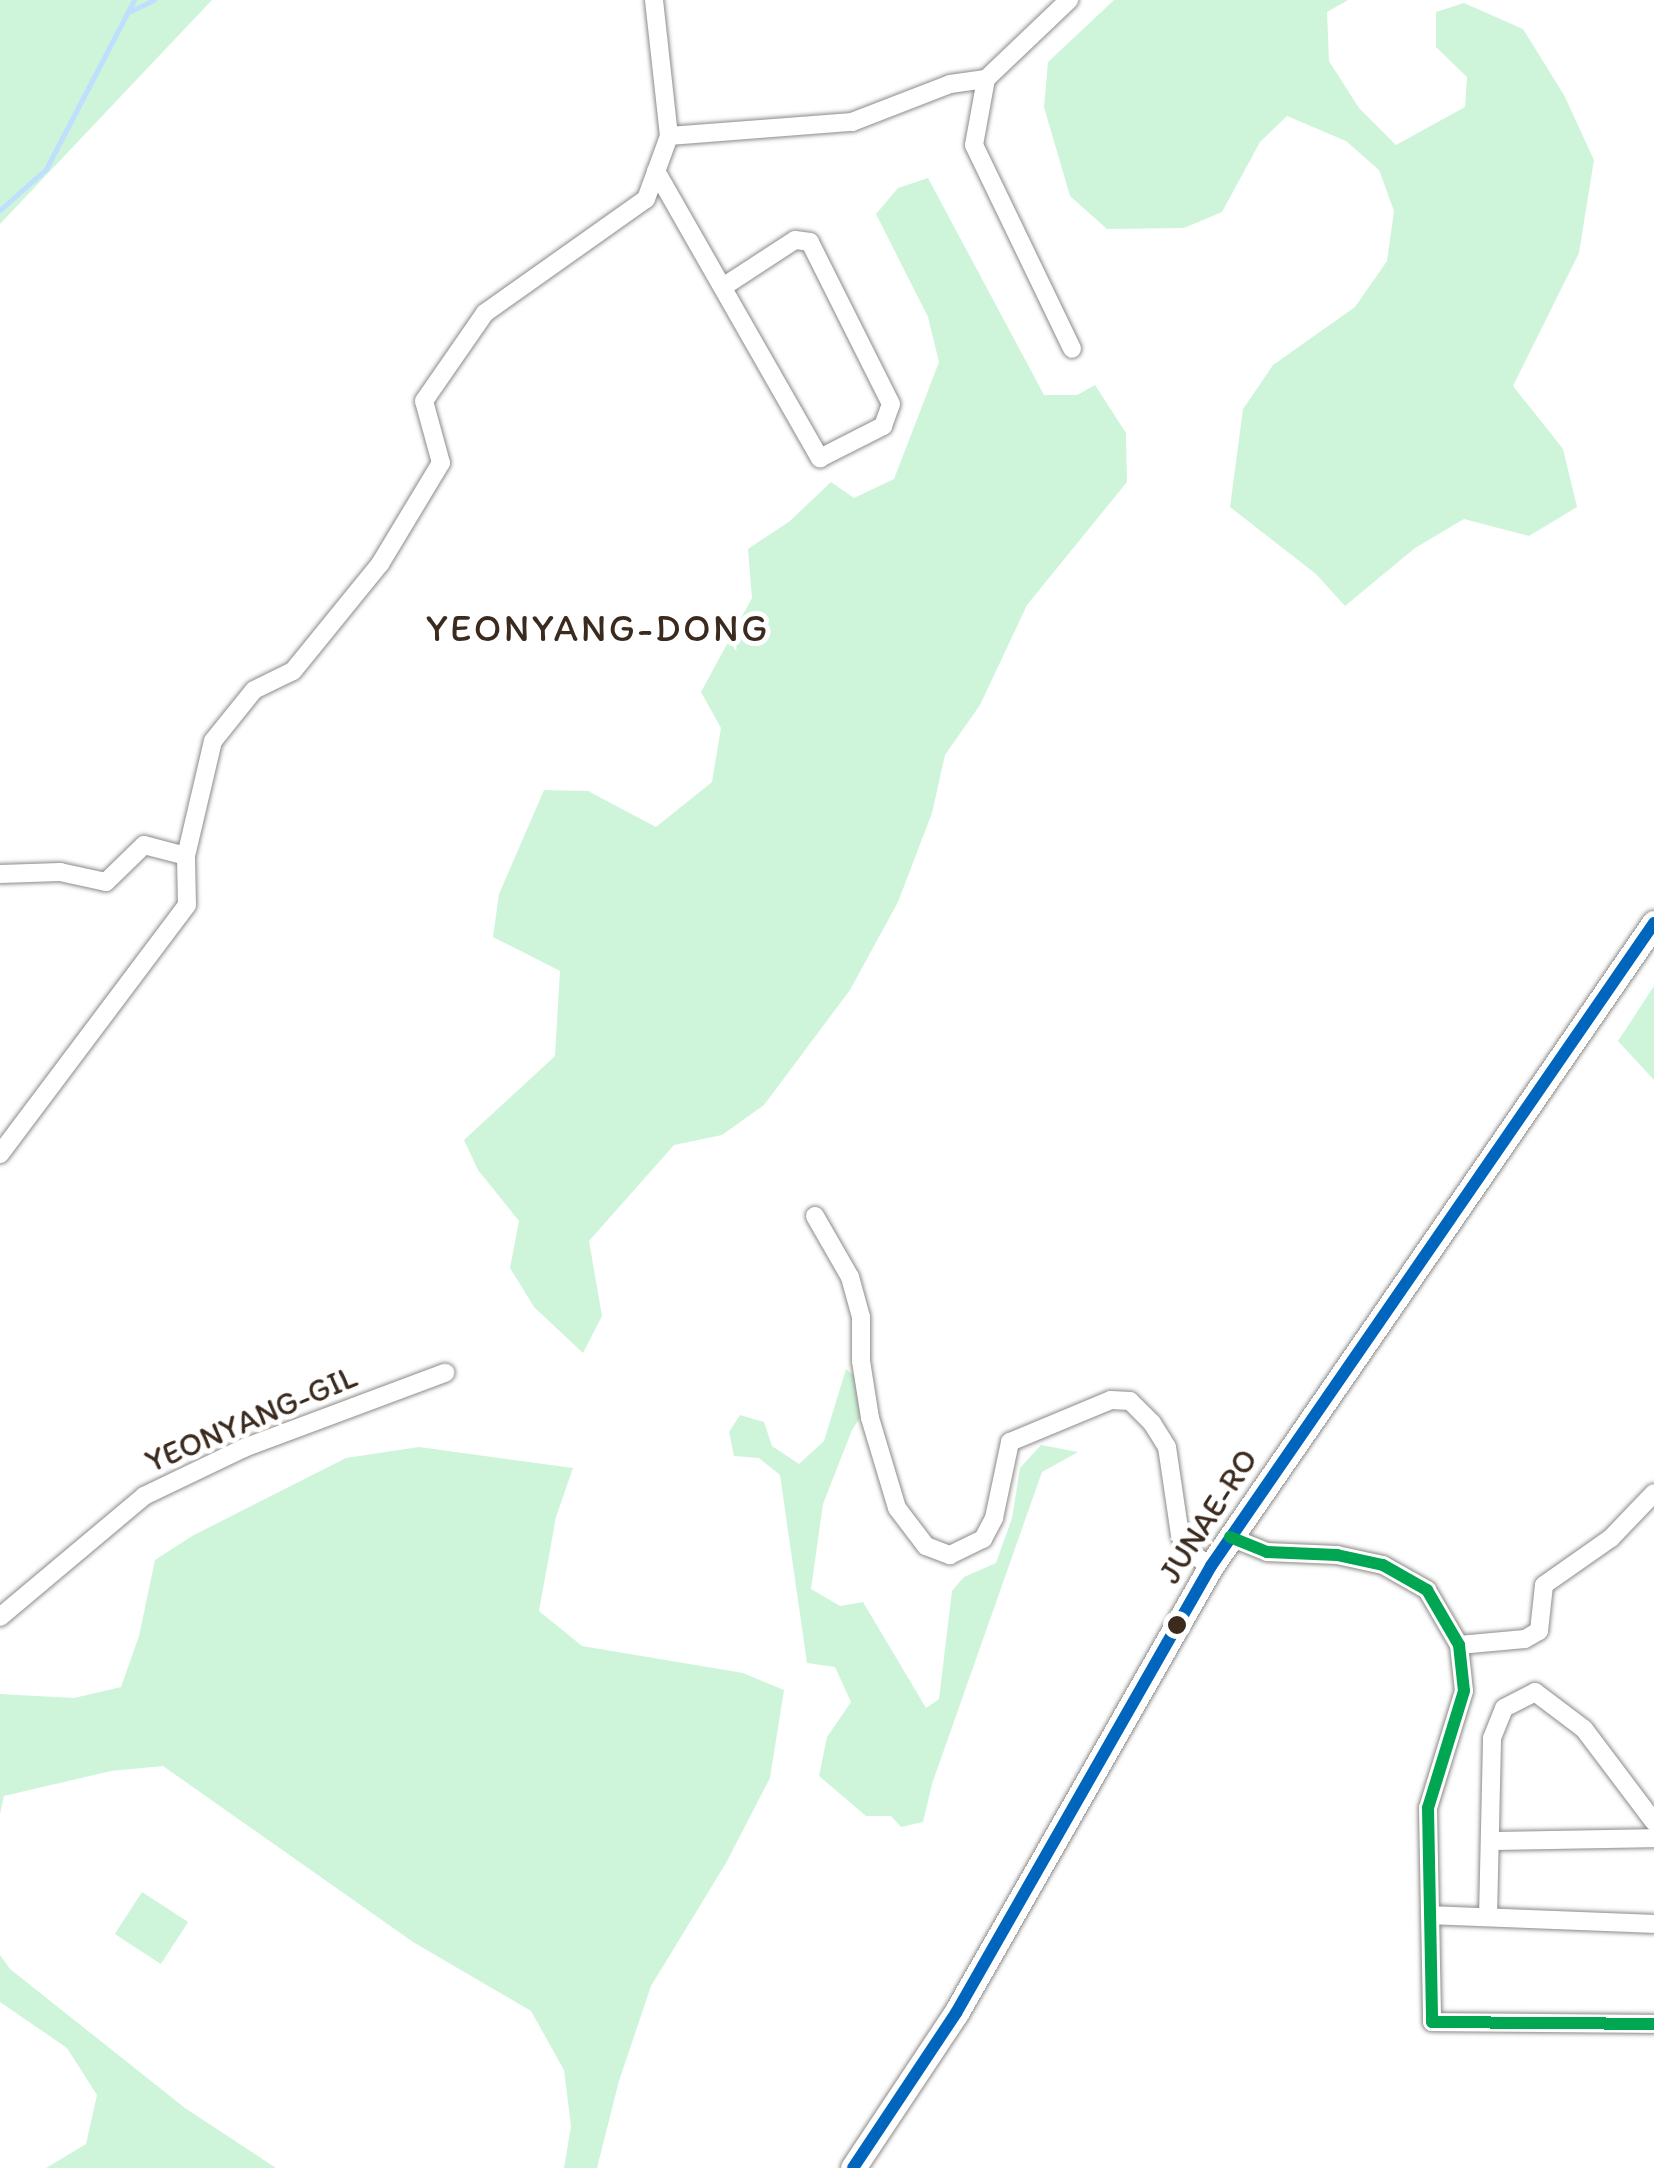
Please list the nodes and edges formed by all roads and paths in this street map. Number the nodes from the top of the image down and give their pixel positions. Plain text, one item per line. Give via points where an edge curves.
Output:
1 (654, 0) edge
2 (1069, 0) edge
3 (986, 79) junction
4 (669, 136) junction
5 (656, 170) junction
6 (722, 287) junction
7 (1072, 349) dead end
8 (186, 856) junction
9 (0, 874) edge
10 (1654, 923) edge
11 (0, 1154) edge
12 (815, 1216) dead end
13 (445, 1373) dead end
14 (1654, 1493) edge
15 (1230, 1538) junction
16 (1211, 1566) junction
17 (0, 1616) edge
18 (1459, 1645) junction
19 (1654, 1822) edge
20 (1654, 1838) edge
21 (1490, 1842) junction
22 (1430, 1915) junction
23 (1488, 1917) junction
24 (1654, 1924) edge
25 (1654, 2024) edge
26 (852, 2168) edge

1 - 4 street
2 - 3 street
3 - 4 street via 950,84 852,122
3 - 7 street via 974,145
4 - 5 street
5 - 6 street
5 - 8 street via 646,198 485,312 424,401 441,463 380,564 294,671 254,690 213,741
6 - 6 street via 820,458 883,426 891,404 810,242 794,240
8 - 9 street via 144,845 106,882 60,872
8 - 11 street via 187,905
10 - 15 main road, JUNAE-RO
12 - 16 street via 850,1277 861,1317 870,1418 897,1508 926,1546 950,1555 983,1539 1010,1442 1110,1400 1130,1402 1167,1447 1180,1535 1186,1550
13 - 17 street, YEONYANG-GIL via 244,1448 144,1496
14 - 18 street via 1611,1538 1544,1585 1539,1631 1526,1639
15 - 16 main road, JUNAE-RO
15 - 18 street via 1267,1552 1383,1566 1426,1590
16 - 26 main road, JUNAE-RO via 956,2013
18 - 22 street via 1464,1691 1428,1808
19 - 21 street via 1584,1730 1535,1692 1504,1708 1492,1738
20 - 21 street
21 - 23 street
22 - 23 street
22 - 25 street via 1432,2022
23 - 24 street

